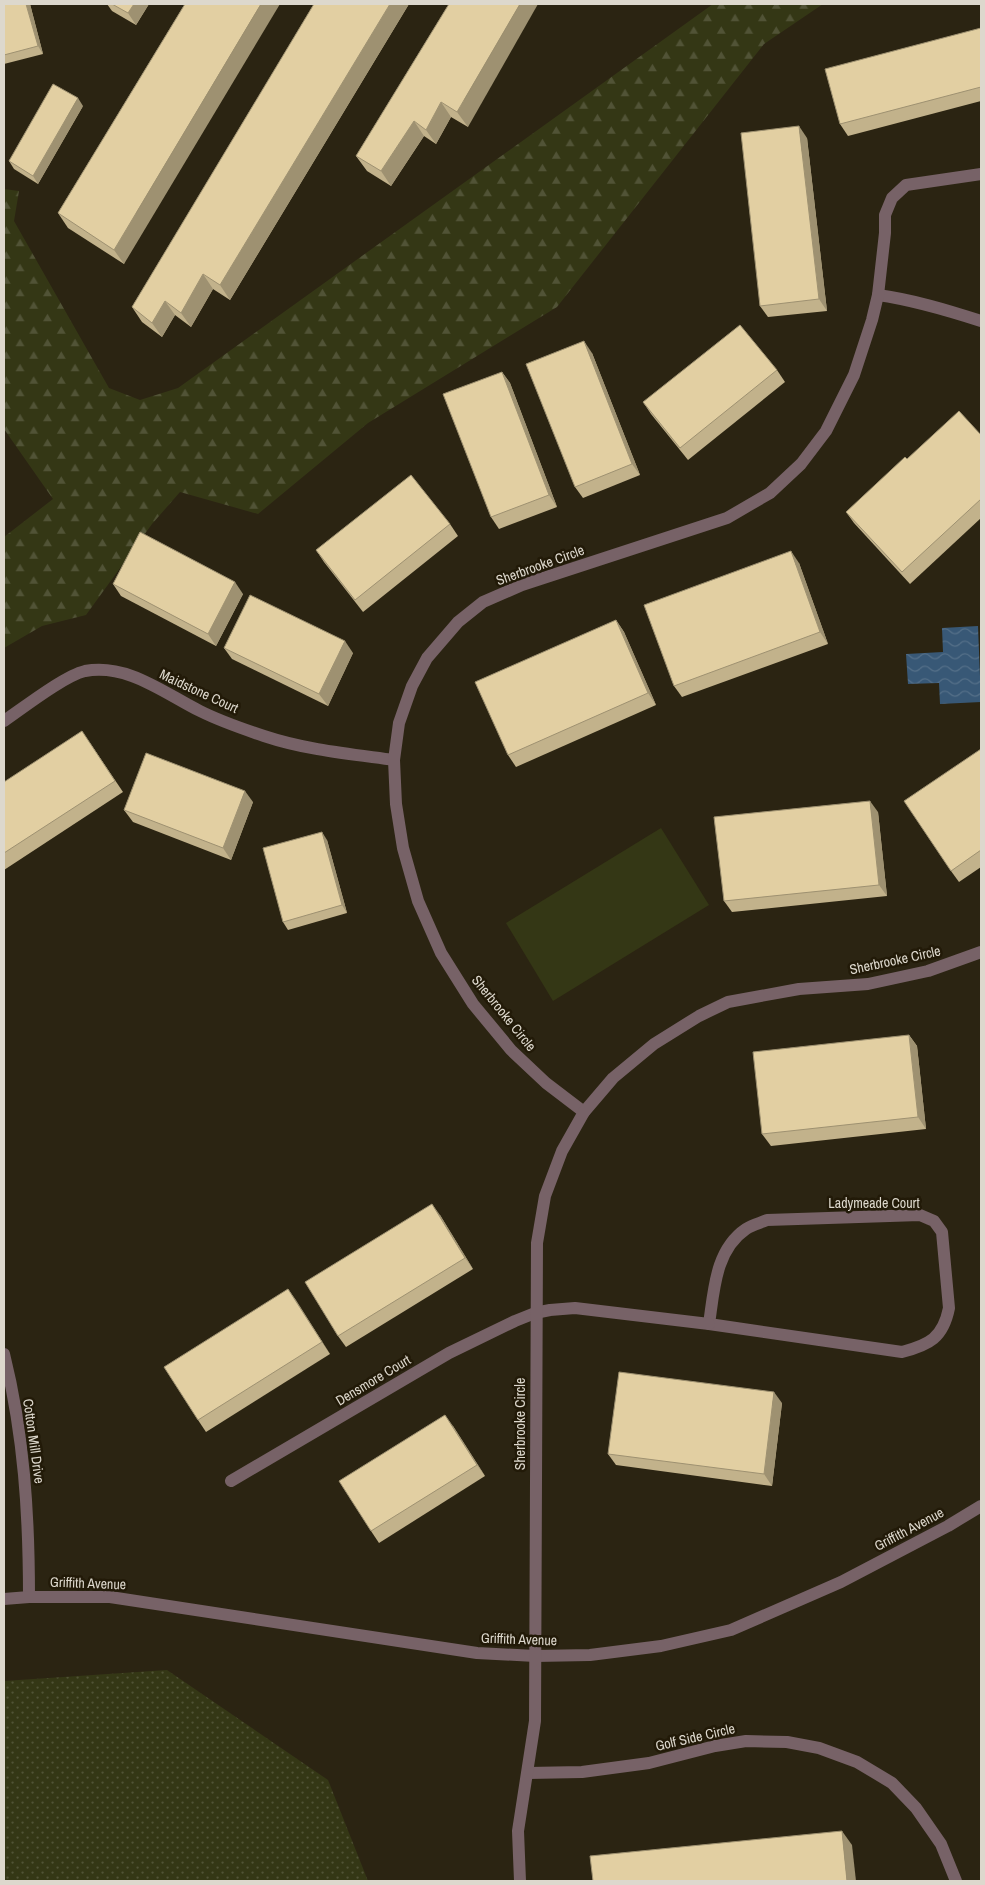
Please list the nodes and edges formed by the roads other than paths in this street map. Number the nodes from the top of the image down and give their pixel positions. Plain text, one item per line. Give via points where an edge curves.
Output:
1 (981, 174) edge
2 (878, 295) junction
3 (981, 321) edge
4 (4, 721) edge
5 (394, 760) junction
6 (981, 952) edge
7 (584, 1112) junction
8 (535, 1313) junction
9 (709, 1324) junction
10 (4, 1354) edge
11 (231, 1481) dead end
12 (981, 1506) edge
13 (29, 1597) junction
14 (4, 1599) edge
15 (535, 1656) junction
16 (528, 1773) junction
17 (520, 1881) edge
18 (956, 1881) edge

1 - 2 street, Sherbrooke Circle via 906,185 892,198 885,215
2 - 3 street via 931,304
2 - 5 street, Sherbrooke Circle via 854,375 826,431 801,464 770,493 727,518 522,585 483,602 458,622 427,658 412,686 399,723
4 - 5 street, Maidstone Court via 71,676 108,669 131,674 202,712 264,736 329,752
5 - 7 street, Sherbrooke Circle via 403,848 418,901 441,953 474,1004 511,1050
6 - 7 street, Sherbrooke Circle via 928,971 868,984 799,989 728,1002 654,1044 613,1078
7 - 8 street, Sherbrooke Circle via 562,1151 545,1196 536,1243
8 - 9 street, Ladymeade Court via 575,1308
8 - 11 street, Densmore Court via 449,1353
8 - 15 street, Sherbrooke Circle
9 - 9 street, Ladymeade Court via 902,1352 924,1346 939,1333 949,1308 942,1232 934,1221 920,1216 767,1220 746,1229 730,1244 718,1269
10 - 13 street, Cotton Mill Drive via 24,1463
12 - 15 street, Griffith Avenue via 841,1582 731,1630 661,1646 590,1655
13 - 14 street
13 - 15 street, Griffith Avenue via 110,1596 477,1653
15 - 16 street via 535,1721
16 - 17 street via 518,1831
16 - 18 street, Golf Side Circle via 582,1772 649,1763 746,1741 787,1742 819,1748 857,1762 892,1783 916,1808 941,1844

